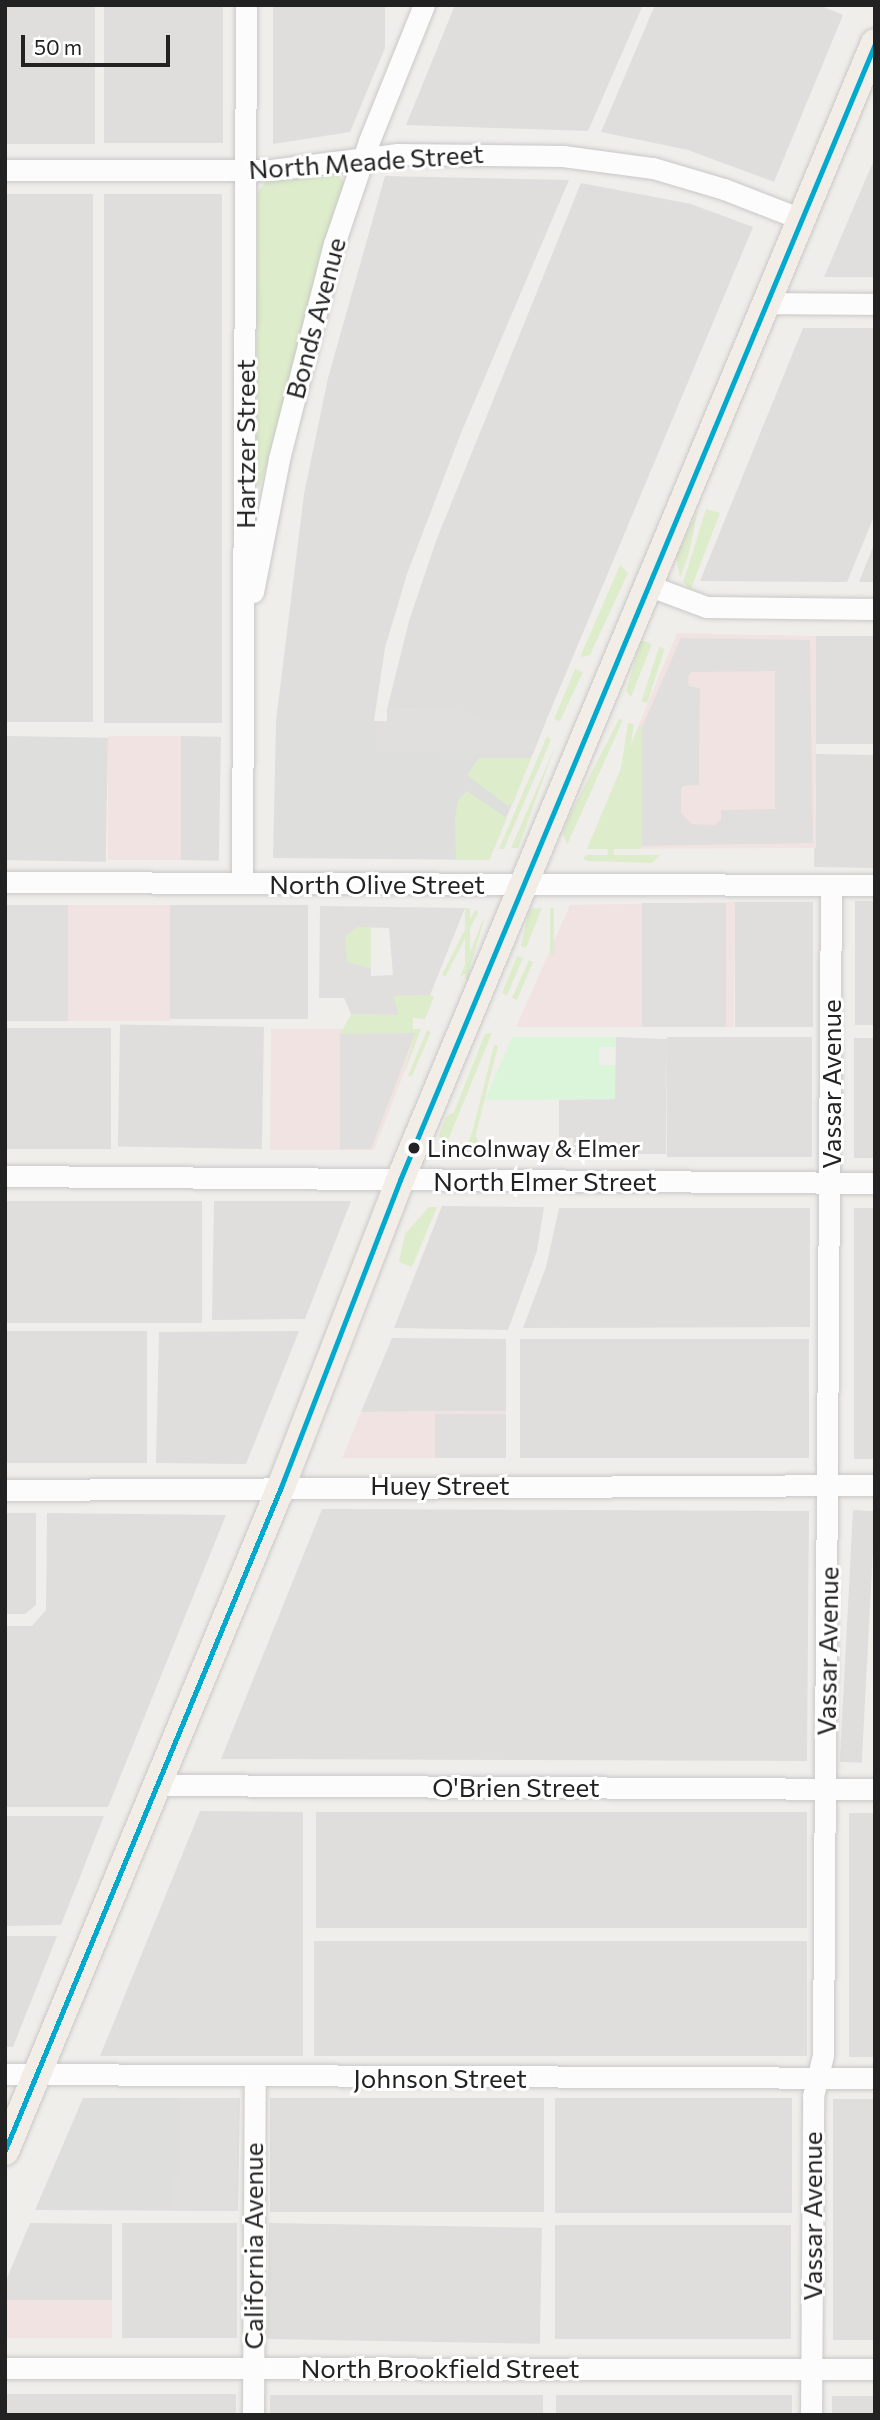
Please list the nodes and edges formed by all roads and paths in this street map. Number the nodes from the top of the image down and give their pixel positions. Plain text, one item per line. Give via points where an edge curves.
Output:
1 (246, 5) edge
2 (424, 5) edge
3 (875, 43) edge
4 (364, 157) junction
5 (5, 170) edge
6 (247, 170) junction
7 (802, 219) junction
8 (767, 303) junction
9 (875, 304) edge
10 (647, 584) junction
11 (875, 609) edge
12 (243, 642) junction
13 (5, 882) edge
14 (242, 883) junction
15 (523, 885) junction
16 (831, 885) junction
17 (875, 885) edge
18 (5, 1176) edge
19 (400, 1180) junction
20 (831, 1182) junction
21 (875, 1182) edge
22 (830, 1484) junction
23 (875, 1485) edge
24 (281, 1487) junction
25 (5, 1490) edge
26 (157, 1785) junction
27 (824, 1788) junction
28 (875, 1789) edge
29 (5, 2074) edge
30 (38, 2074) junction
31 (254, 2077) junction
32 (817, 2078) junction
33 (875, 2078) edge
34 (5, 2151) edge
35 (253, 2367) junction
36 (5, 2368) edge
37 (811, 2369) junction
38 (875, 2369) edge
39 (253, 2415) edge
40 (811, 2415) edge

1 - 6 street, Hartzer Street
2 - 4 street, Bonds Avenue
3 - 7 main road
4 - 6 street, North Meade Street
4 - 7 street, North Meade Street via 489,153 605,160 724,189
4 - 12 street, Bonds Avenue via 306,344
5 - 6 street, North Meade Street
6 - 12 street, Hartzer Street
7 - 8 main road
8 - 9 street
8 - 10 main road
10 - 11 street via 706,607
10 - 15 main road
12 - 14 street, Hartzer Street
13 - 14 street, North Olive Street
14 - 15 street, North Olive Street
15 - 16 street, North Olive Street
15 - 19 main road
16 - 17 street, North Olive Street
16 - 20 street, Vassar Avenue
18 - 19 street, North Elmer Street
19 - 20 street, North Elmer Street
19 - 24 main road
20 - 21 street, North Elmer Street
20 - 22 street, Vassar Avenue
22 - 23 street, Huey Street
22 - 24 street, Huey Street
22 - 27 street, Vassar Avenue
24 - 25 street, Huey Street
24 - 26 main road
26 - 27 street, O'Brien Street
26 - 30 main road
27 - 28 street, O'Brien Street
27 - 32 street, Vassar Avenue via 823,2054
29 - 30 street, Johnson Street
30 - 31 street, Johnson Street
30 - 34 main road
31 - 32 street, Johnson Street
31 - 35 street, California Avenue
32 - 33 street, Johnson Street
32 - 37 street, Vassar Avenue
35 - 36 street, North Brookfield Street
35 - 37 street, North Brookfield Street
35 - 39 street, California Avenue
37 - 38 street, North Brookfield Street
37 - 40 street, Vassar Avenue

